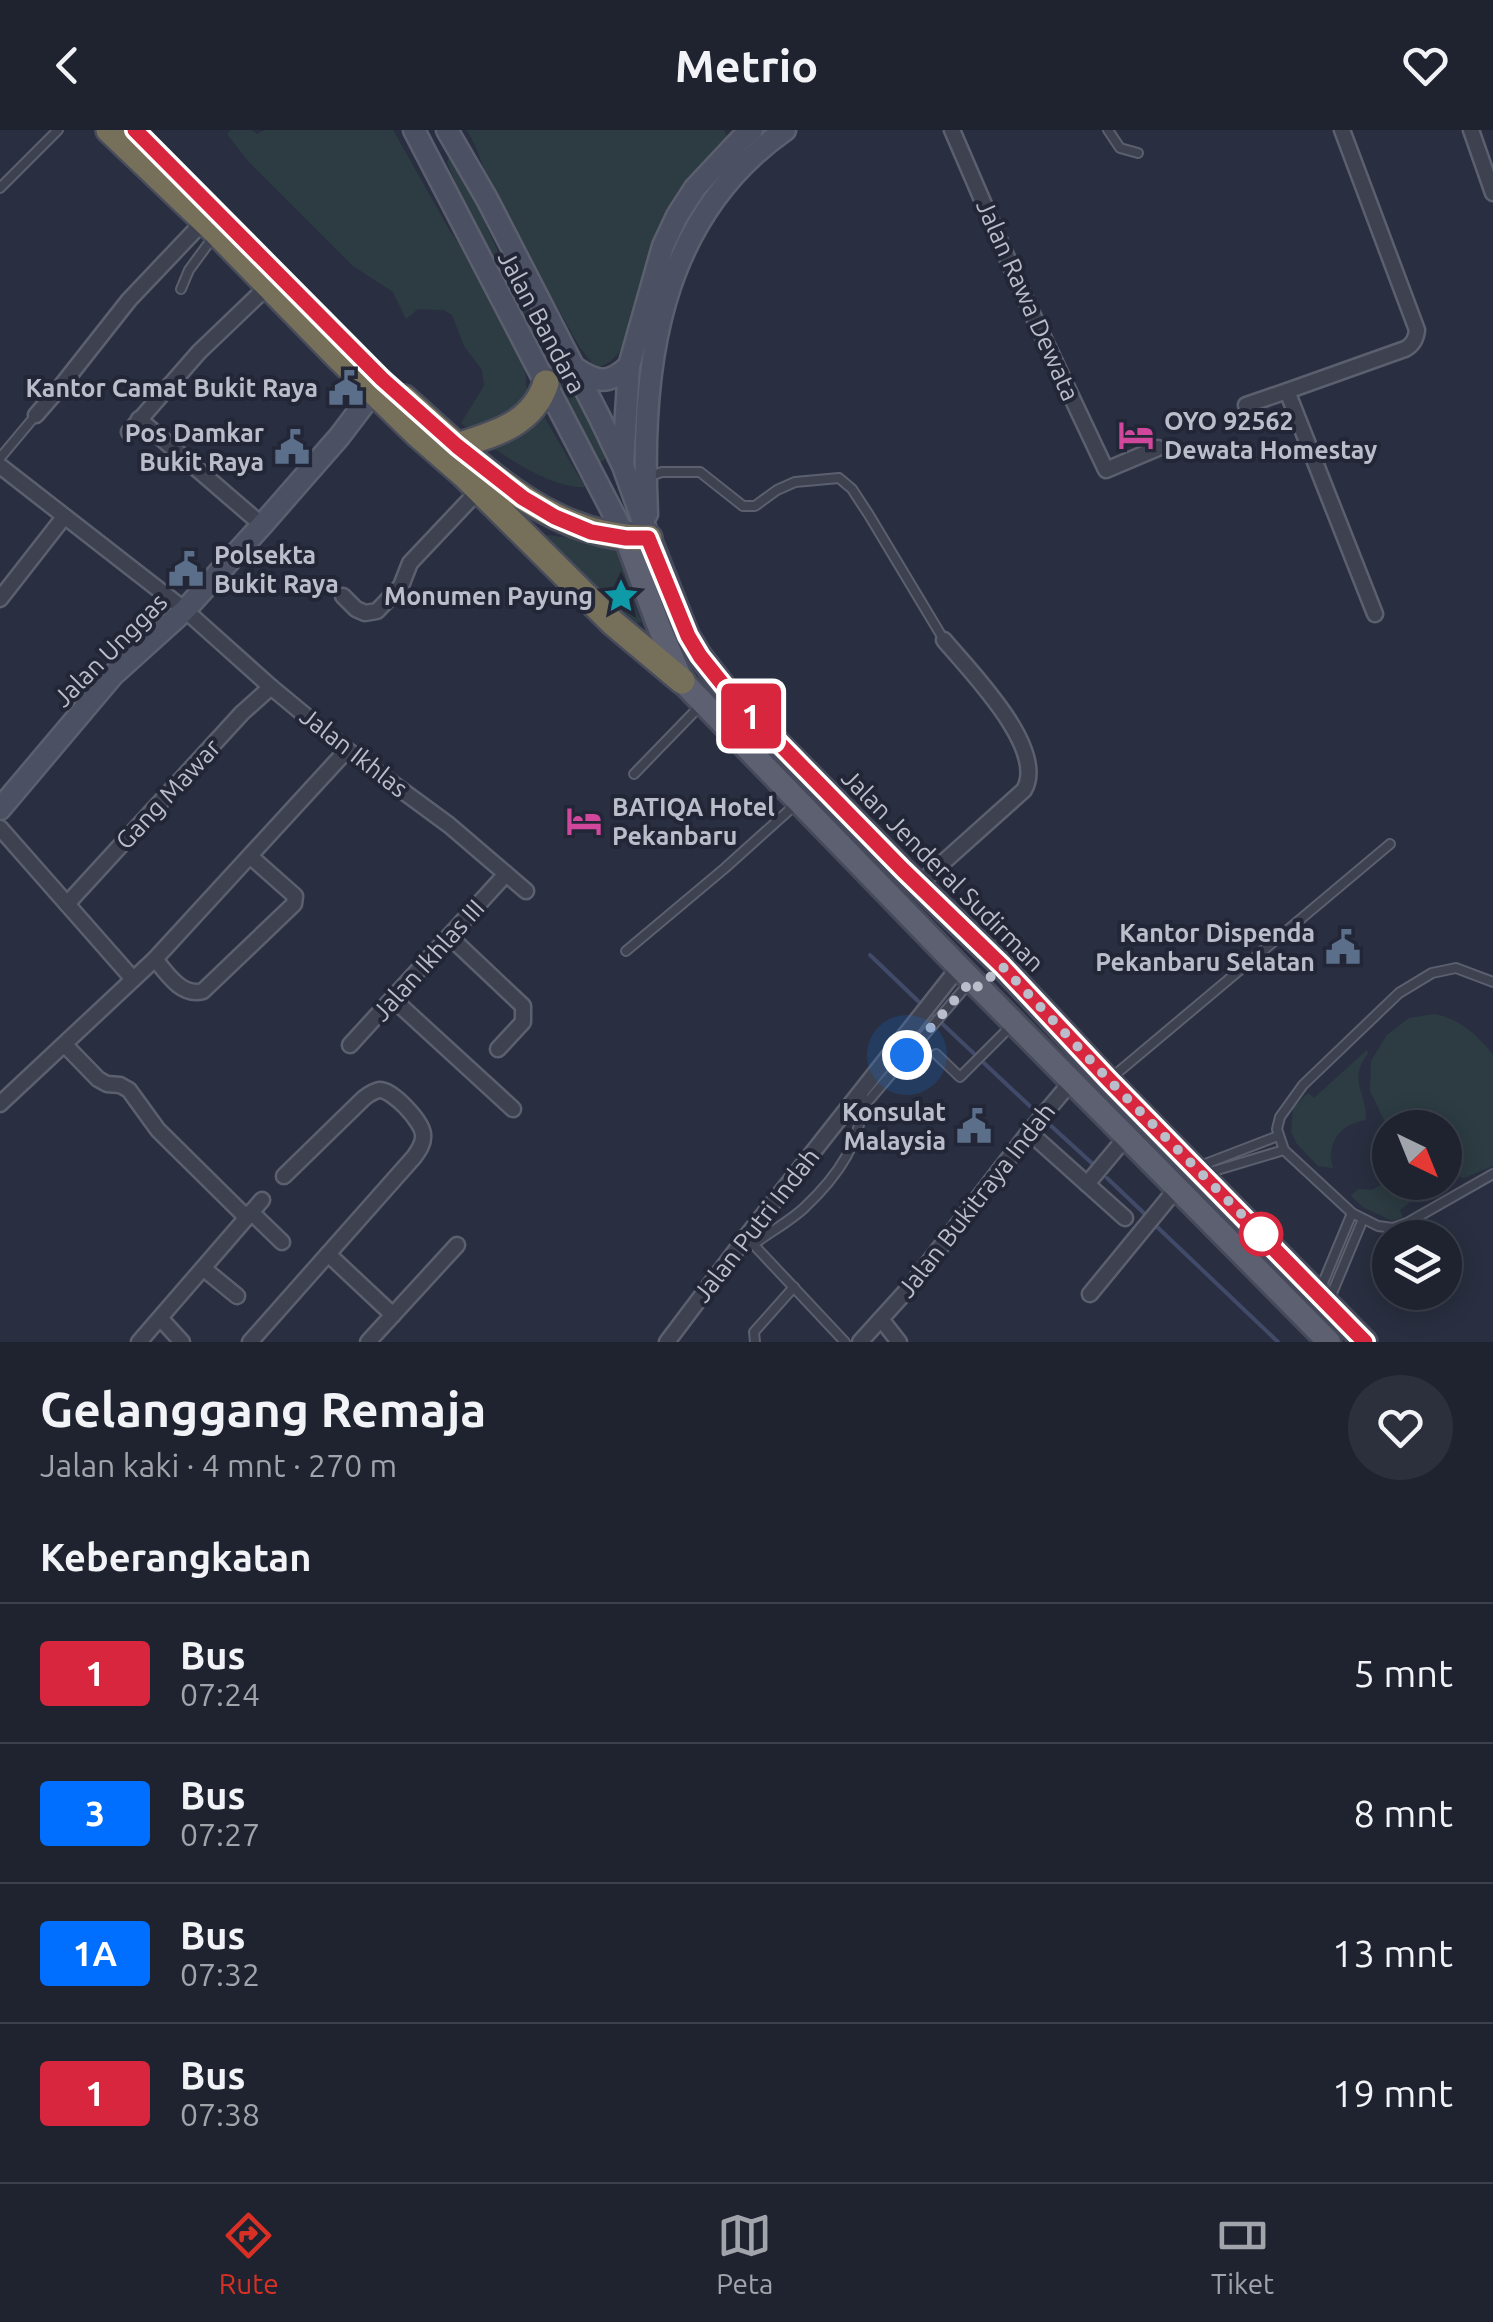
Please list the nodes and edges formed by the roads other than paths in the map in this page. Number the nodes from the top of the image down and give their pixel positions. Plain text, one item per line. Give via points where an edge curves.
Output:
1 (58, 130) edge
2 (109, 130) edge
3 (135, 130) edge
4 (447, 130) edge
5 (752, 130) edge
6 (785, 130) edge
7 (952, 130) edge
8 (1108, 130) edge
9 (1342, 130) edge
10 (1471, 130) edge
11 (416, 131) edge
12 (1138, 153) dead end
13 (0, 188) edge
14 (1493, 193) edge
15 (210, 226) junction
16 (268, 286) junction
17 (181, 289) dead end
18 (343, 350) junction
19 (629, 366) junction
20 (574, 368) junction
21 (546, 383) junction
22 (374, 390) junction
23 (1286, 391) junction
24 (1246, 405) dead end
25 (36, 415) joint
26 (457, 446) junction
27 (1158, 448) dead end
28 (0, 458) edge
29 (0, 466) edge
30 (623, 466) junction
31 (646, 477) junction
32 (478, 490) junction
33 (64, 517) junction
34 (262, 525) junction
35 (637, 538) junction
36 (343, 596) dead end
37 (0, 598) edge
38 (185, 610) junction
39 (1374, 614) dead end
40 (944, 640) joint
41 (682, 681) junction
42 (271, 687) junction
43 (704, 703) junction
44 (348, 750) junction
45 (634, 774) dead end
46 (798, 802) junction
47 (0, 808) edge
48 (0, 828) edge
49 (1390, 844) dead end
50 (250, 856) junction
51 (506, 874) junction
52 (918, 885) junction
53 (526, 891) dead end
54 (68, 904) junction
55 (450, 937) junction
56 (626, 951) dead end
57 (155, 959) junction
58 (1002, 966) junction
59 (133, 979) junction
60 (970, 979) junction
61 (1493, 982) edge
62 (394, 999) junction
63 (1014, 1022) junction
64 (65, 1044) junction
65 (350, 1045) dead end
66 (498, 1049) dead end
67 (936, 1054) dead end
68 (1109, 1080) junction
69 (1072, 1081) junction
70 (863, 1088) junction
71 (0, 1104) edge
72 (863, 1107) junction
73 (513, 1110) dead end
74 (1029, 1132) junction
75 (1128, 1136) junction
76 (1278, 1136) junction
77 (1284, 1150) junction
78 (1199, 1171) junction
79 (1493, 1174) edge
80 (284, 1176) dead end
81 (1087, 1184) junction
82 (1177, 1188) junction
83 (262, 1200) dead end
84 (1352, 1213) junction
85 (248, 1215) junction
86 (1125, 1218) dead end
87 (1363, 1219) junction
88 (750, 1240) junction
89 (282, 1242) dead end
90 (457, 1245) dead end
91 (328, 1254) junction
92 (204, 1269) junction
93 (794, 1286) junction
94 (1090, 1294) dead end
95 (236, 1296) dead end
96 (1324, 1298) junction
97 (393, 1314) junction
98 (161, 1319) junction
99 (881, 1320) junction
100 (378, 1339) edge
101 (139, 1342) edge
102 (182, 1342) edge
103 (250, 1342) edge
104 (667, 1342) edge
105 (755, 1342) edge
106 (845, 1342) edge
107 (860, 1342) edge
108 (899, 1342) edge
109 (1330, 1342) edge
110 (1365, 1342) edge

1 - 13 lane
2 - 15 highway
3 - 18 highway
4 - 20 street, Jalan Bandara
5 - 19 street via 677,216
6 - 31 street via 734,174 683,252 651,364
7 - 27 street, Jalan Rawa Dewata via 1106,470
8 - 12 lane via 1120,148
9 - 23 street via 1417,336 1405,349
10 - 14 street
11 - 21 street, Jalan Bandara
15 - 16 highway
15 - 17 lane via 210,243
15 - 25 street via 129,300
16 - 18 highway
16 - 34 street via 134,426
18 - 22 highway
18 - 26 highway
19 - 20 street via 602,380
19 - 30 street
20 - 30 street, Jalan Bandara
21 - 26 highway via 536,405 515,424
21 - 35 street, Jalan Bandara
22 - 32 highway
22 - 34 street, Jalan Unggas
23 - 24 street
23 - 39 street
25 - 28 lane
26 - 35 highway via 537,508 591,532
29 - 33 street, Jalan Ikhlas
30 - 35 street
31 - 35 street
31 - 40 lane via 700,472 743,506 796,482 839,478 869,515
32 - 36 street via 410,563 401,586 377,611 365,614
32 - 41 highway
33 - 37 street
33 - 38 street, Jalan Ikhlas
34 - 38 street, Jalan Unggas
35 - 41 main road via 659,628
35 - 52 main road, Jalan Jenderal Sudirman via 711,671
38 - 42 street, Jalan Ikhlas
38 - 47 street, Jalan Unggas via 114,675
40 - 52 street via 1007,716 1030,775 1024,790
41 - 43 main road
42 - 44 street, Jalan Ikhlas
42 - 54 street, Gang Mawar
43 - 45 lane
43 - 46 main road
44 - 50 street
44 - 51 street, Jalan Ikhlas
46 - 56 lane
46 - 60 main road
48 - 54 street
49 - 68 lane
50 - 57 street
50 - 57 street via 295,896 294,904 203,991 185,991
51 - 53 street, Jalan Ikhlas
51 - 55 street, Jalan Ikhlas III
52 - 58 main road, Jalan Jenderal Sudirman
54 - 59 street
55 - 62 street, Jalan Ikhlas III
55 - 66 street via 523,1006 523,1022
57 - 59 street
58 - 60 main road
58 - 68 main road, Jalan Jenderal Sudirman
59 - 64 street
60 - 63 main road
60 - 70 street, Jalan Putri Indah
60 - 72 lane
61 - 76 lane via 1456,968 1399,992 1303,1084 1280,1117
62 - 65 street, Jalan Ikhlas III
62 - 73 street
63 - 67 lane via 960,1077
63 - 69 main road
64 - 71 street
64 - 85 street via 98,1079 129,1090 158,1130
68 - 78 main road, Jalan Jenderal Sudirman
69 - 74 street, Jalan Bukitraya Indah
69 - 75 main road
70 - 72 lane
70 - 88 street, Jalan Putri Indah
72 - 88 lane via 854,1144 832,1176 802,1210
74 - 81 street
74 - 99 street, Jalan Bukitraya Indah
75 - 81 street
75 - 82 main road
76 - 77 lane
76 - 78 lane
77 - 78 lane
77 - 84 lane
78 - 96 main road, Jalan Jenderal Sudirman
79 - 87 lane via 1393,1228
80 - 91 street via 375,1091 395,1097 420,1124 420,1148
81 - 86 street
82 - 94 street
82 - 109 main road
83 - 85 street
84 - 87 lane
84 - 96 lane
85 - 89 street
85 - 92 street
87 - 96 lane
88 - 93 lane
88 - 104 street, Jalan Putri Indah
90 - 97 street
91 - 97 street
91 - 103 street
92 - 95 street
92 - 98 street
93 - 105 lane via 754,1332
93 - 106 lane
96 - 110 main road, Jalan Jenderal Sudirman
97 - 100 street
98 - 101 street
98 - 102 street
99 - 107 street, Jalan Bukitraya Indah
99 - 108 street

